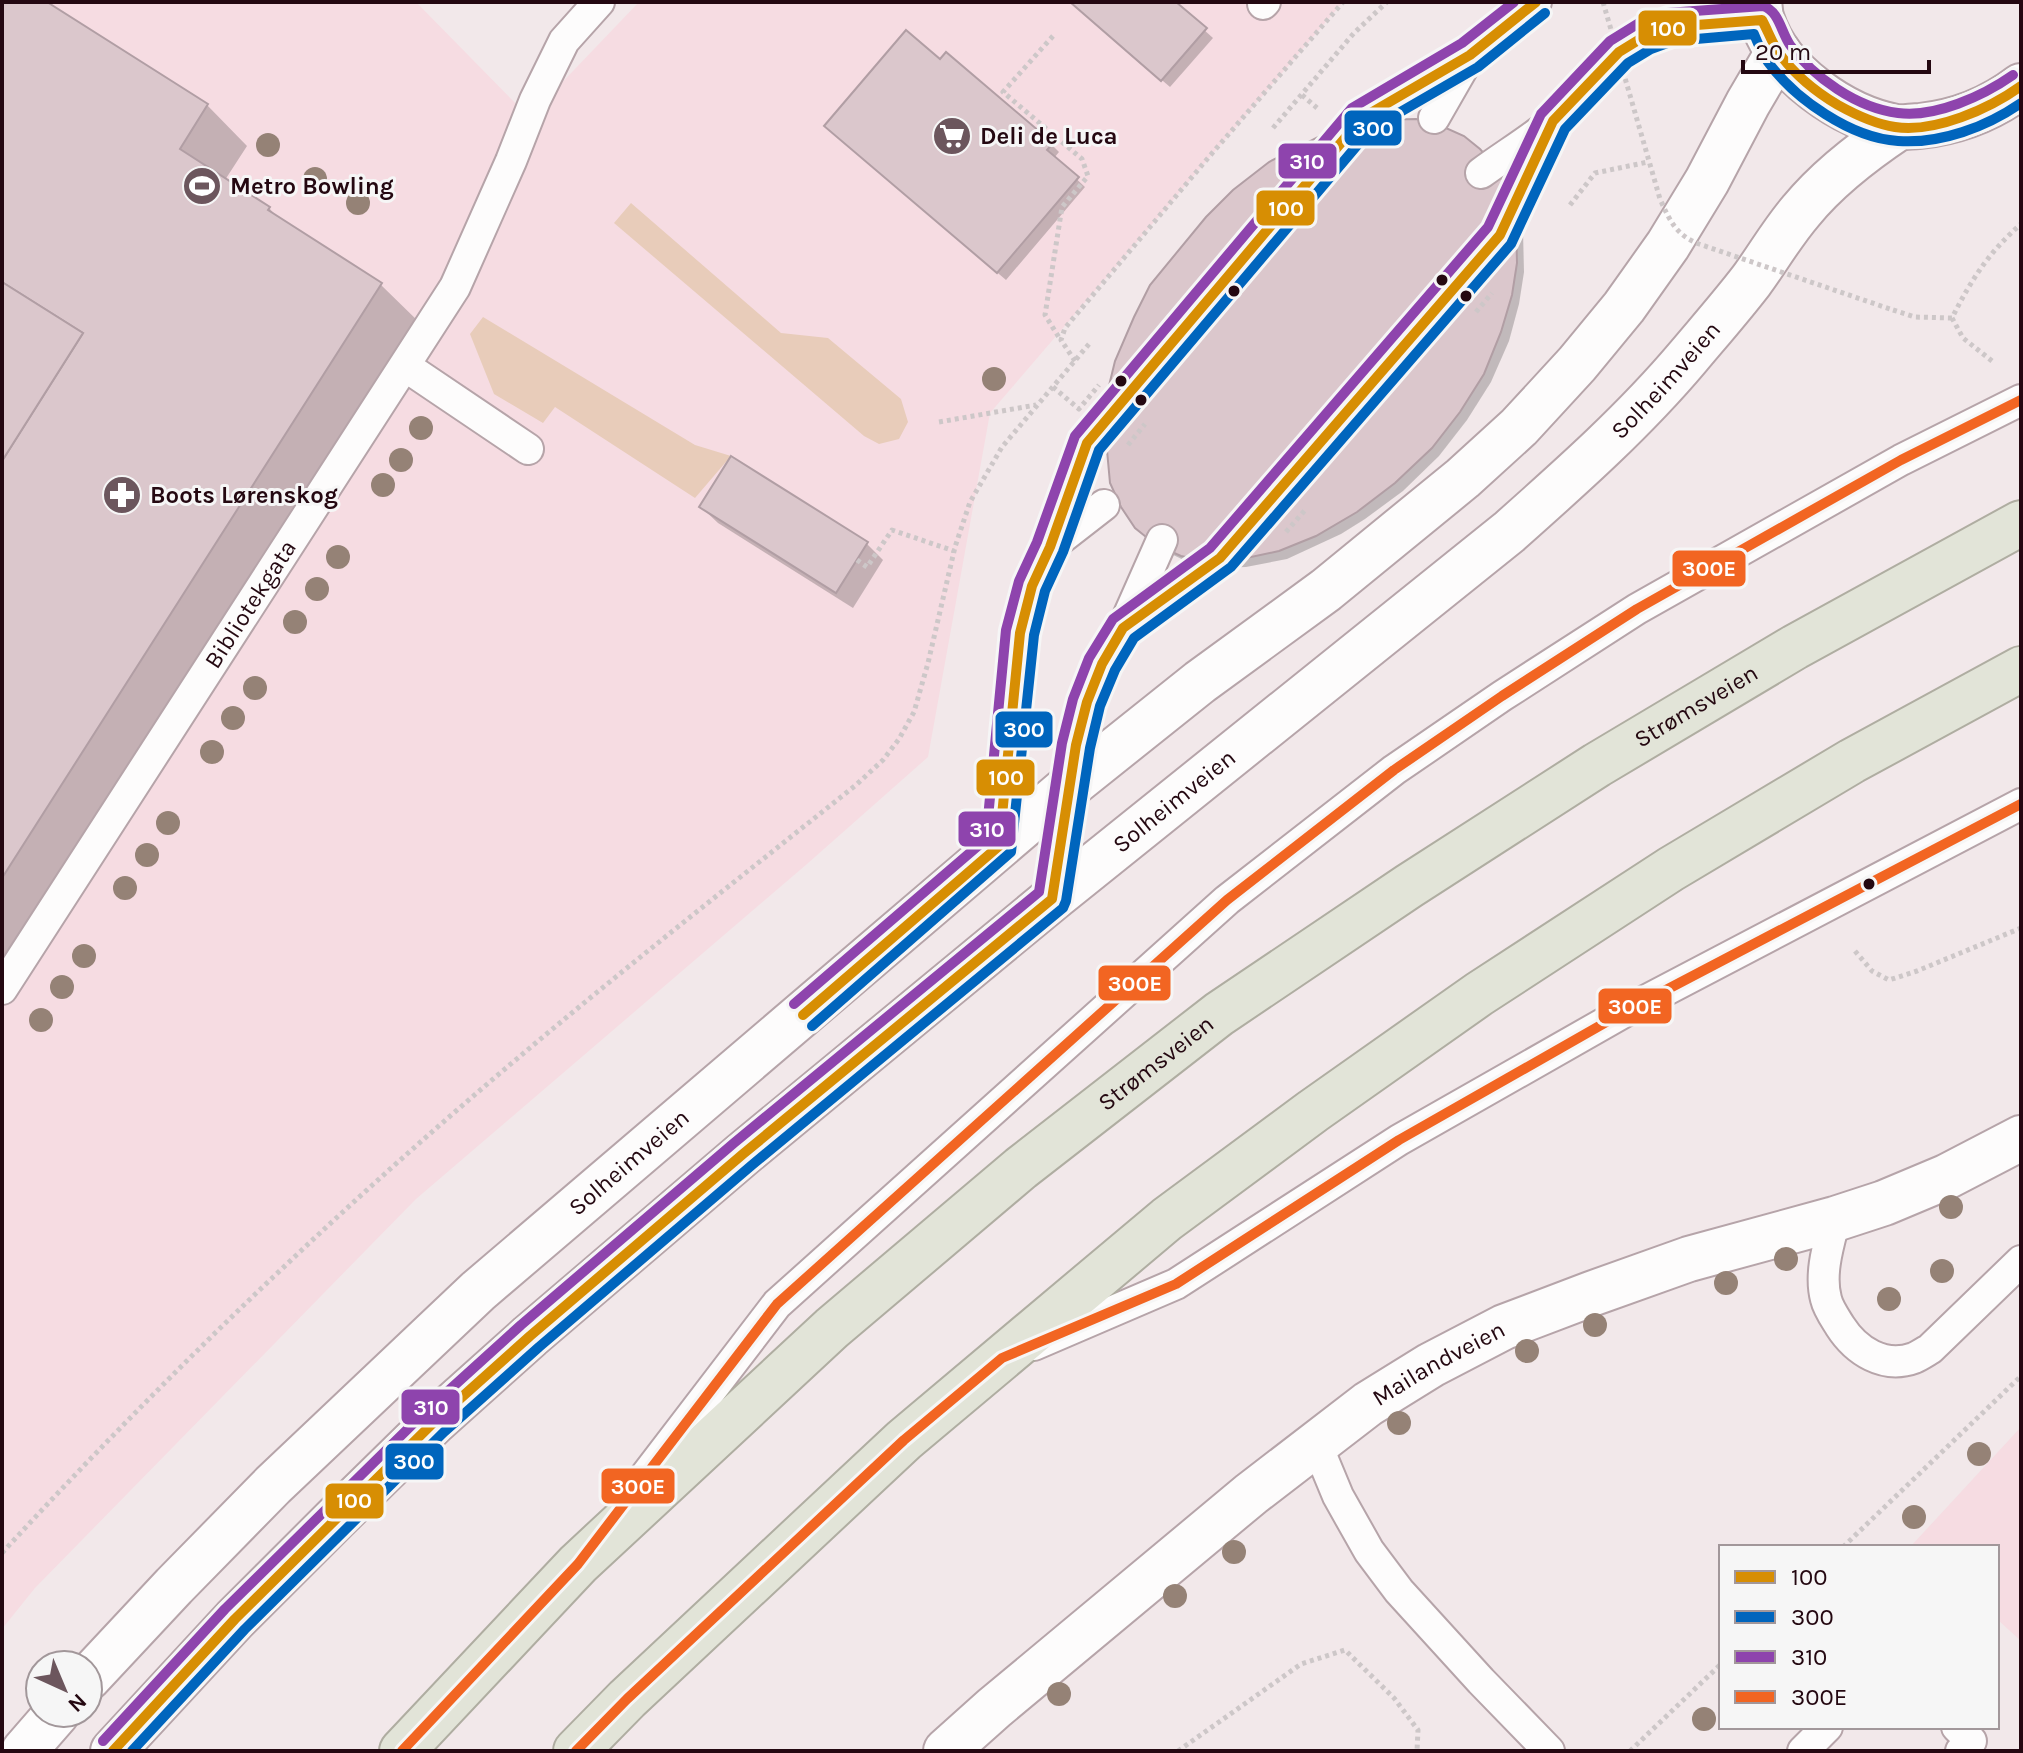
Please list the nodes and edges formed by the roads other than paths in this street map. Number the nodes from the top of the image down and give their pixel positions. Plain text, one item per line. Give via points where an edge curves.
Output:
1 (599, 2) edge
2 (1536, 2) edge
3 (1767, 25) edge
4 (1470, 55) junction
5 (2021, 86) edge
6 (1390, 102) dead end
7 (1434, 118) dead end
8 (1553, 121) junction
9 (1898, 128) junction
10 (1481, 173) dead end
11 (1490, 246) dead end
12 (405, 366) junction
13 (2021, 400) edge
14 (528, 449) dead end
15 (1082, 456) dead end
16 (1104, 505) dead end
17 (2021, 523) edge
18 (1238, 538) dead end
19 (1162, 540) dead end
20 (1050, 547) junction
21 (1123, 628) junction
22 (2021, 669) edge
23 (1071, 785) junction
24 (2021, 804) edge
25 (999, 846) junction
26 (1052, 899) junction
27 (2, 989) edge
28 (2021, 1138) edge
29 (1835, 1219) junction
30 (2021, 1261) edge
31 (1002, 1358) junction
32 (1316, 1443) junction
33 (578, 1564) junction
34 (104, 1661) edge
35 (43, 1729) edge
36 (1825, 1729) edge
37 (1959, 1729) edge
38 (24, 1751) edge
39 (113, 1751) edge
40 (402, 1751) edge
41 (576, 1751) edge
42 (946, 1751) edge
43 (1549, 1751) edge
44 (1803, 1751) edge
45 (1961, 1751) edge

1 - 12 lane, Bibliotekgata via 564,41 455,287
2 - 4 lane
3 - 8 lane via 1706,23 1645,36 1619,52
3 - 9 main road via 1798,73 1824,97
3 - 23 main road, Solheimveien via 1748,103 1707,181 1624,307 1577,364 1519,427 1452,487
4 - 6 lane
4 - 7 lane
5 - 9 main road via 1958,120
8 - 10 lane
8 - 11 lane
9 - 26 main road, Solheimveien via 1858,155 1800,212 1687,358 1576,473
12 - 14 lane
12 - 27 lane, Bibliotekgata
13 - 33 lane via 1888,467 1637,609 1394,770 1227,900 777,1304
15 - 20 lane
16 - 20 lane
17 - 33 highway, Strømsveien via 1795,647 1597,765 1219,1014 1021,1168 832,1328
18 - 21 lane via 1220,558
19 - 21 lane
20 - 25 lane via 1032,586 1020,633
21 - 23 lane via 1087,702
22 - 31 highway via 1671,869 1479,994 1167,1219
23 - 25 main road, Solheimveien
23 - 26 lane
24 - 31 lane via 1624,1012 1399,1140 1176,1284
25 - 34 main road, Solheimveien via 478,1291 273,1485
26 - 39 main road, Solheimveien via 743,1154 434,1422 235,1619
28 - 29 main road, Mailandveien via 1946,1177
29 - 30 lane via 1827,1249 1826,1299 1846,1335 1875,1358 1913,1358 1930,1349
29 - 32 main road, Mailandveien via 1689,1259 1504,1327 1431,1365
31 - 41 highway via 904,1440
32 - 42 main road, Mailandveien
32 - 43 lane via 1338,1496 1399,1591
33 - 40 highway, Strømsveien
35 - 38 main road
36 - 44 lane
37 - 45 lane via 1971,1741

